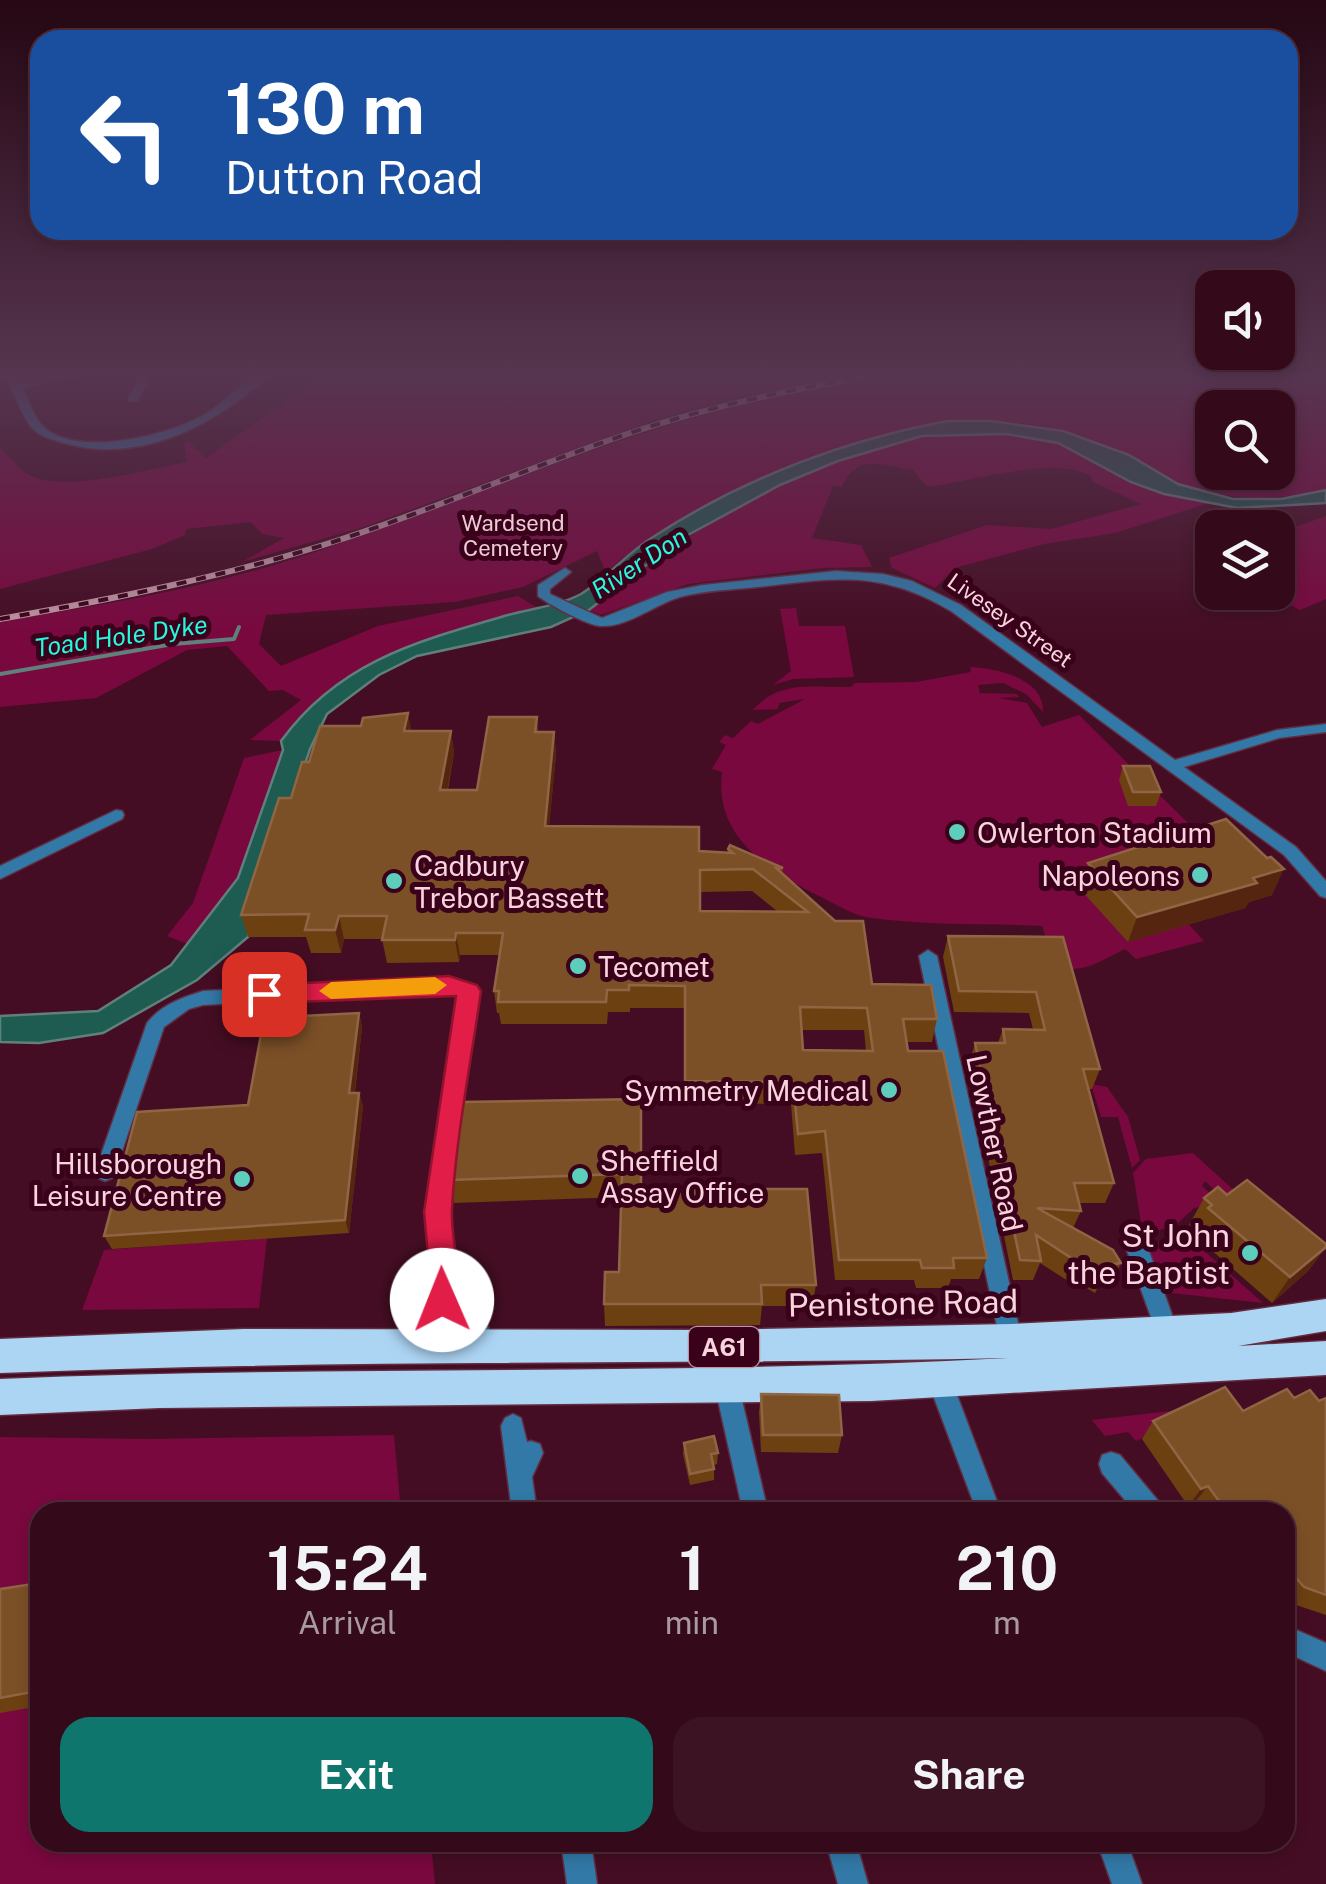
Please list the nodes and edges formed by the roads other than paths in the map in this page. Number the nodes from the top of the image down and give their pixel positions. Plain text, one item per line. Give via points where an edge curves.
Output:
1 (565, 572) dead end
2 (1326, 728) edge
3 (1174, 765) junction
4 (116, 816) dead end
5 (0, 874) edge
6 (1326, 892) edge
7 (928, 956) dead end
8 (106, 1172) dead end
9 (1132, 1236) dead end
10 (444, 1276) junction
11 (1323, 1317) edge
12 (1168, 1334) junction
13 (1011, 1341) junction
14 (438, 1346) junction
15 (491, 1346) junction
16 (0, 1356) edge
17 (1326, 1358) edge
18 (939, 1379) junction
19 (726, 1387) junction
20 (489, 1389) junction
21 (0, 1398) edge
22 (513, 1426) dead end
23 (531, 1453) dead end
24 (1112, 1464) dead end
25 (519, 1476) junction
26 (523, 1502) edge
27 (754, 1502) edge
28 (985, 1502) edge
29 (1143, 1502) edge
30 (1295, 1643) edge
31 (1326, 1657) edge
32 (577, 1852) edge
33 (845, 1852) edge
34 (1116, 1852) edge
35 (582, 1884) edge
36 (853, 1884) edge
37 (1127, 1884) edge

1 - 3 street, Livesey Street via 542,590 550,600 606,622 696,590 846,573 903,580 946,601
2 - 3 street via 1277,734
3 - 6 street, Livesey Street via 1290,851
4 - 5 street
7 - 13 street, Lowther Road
8 - 10 street via 156,1023 182,1004 449,985 469,991 438,1212
9 - 12 street
10 - 14 street
10 - 15 street
11 - 12 highway, Penistone Road / A61
12 - 13 highway, Penistone Road / A61
13 - 15 highway, Penistone Road / A61
14 - 15 highway, Penistone Road / A61
14 - 16 highway, Penistone Road / A61
14 - 20 highway
17 - 18 highway, A61
18 - 19 highway, A61
18 - 28 street
19 - 20 highway, A61
19 - 27 street
20 - 21 highway, A61 via 158,1390
22 - 25 street
23 - 25 street
24 - 29 street
25 - 26 street
30 - 31 street
32 - 35 street
33 - 36 street
34 - 37 street

